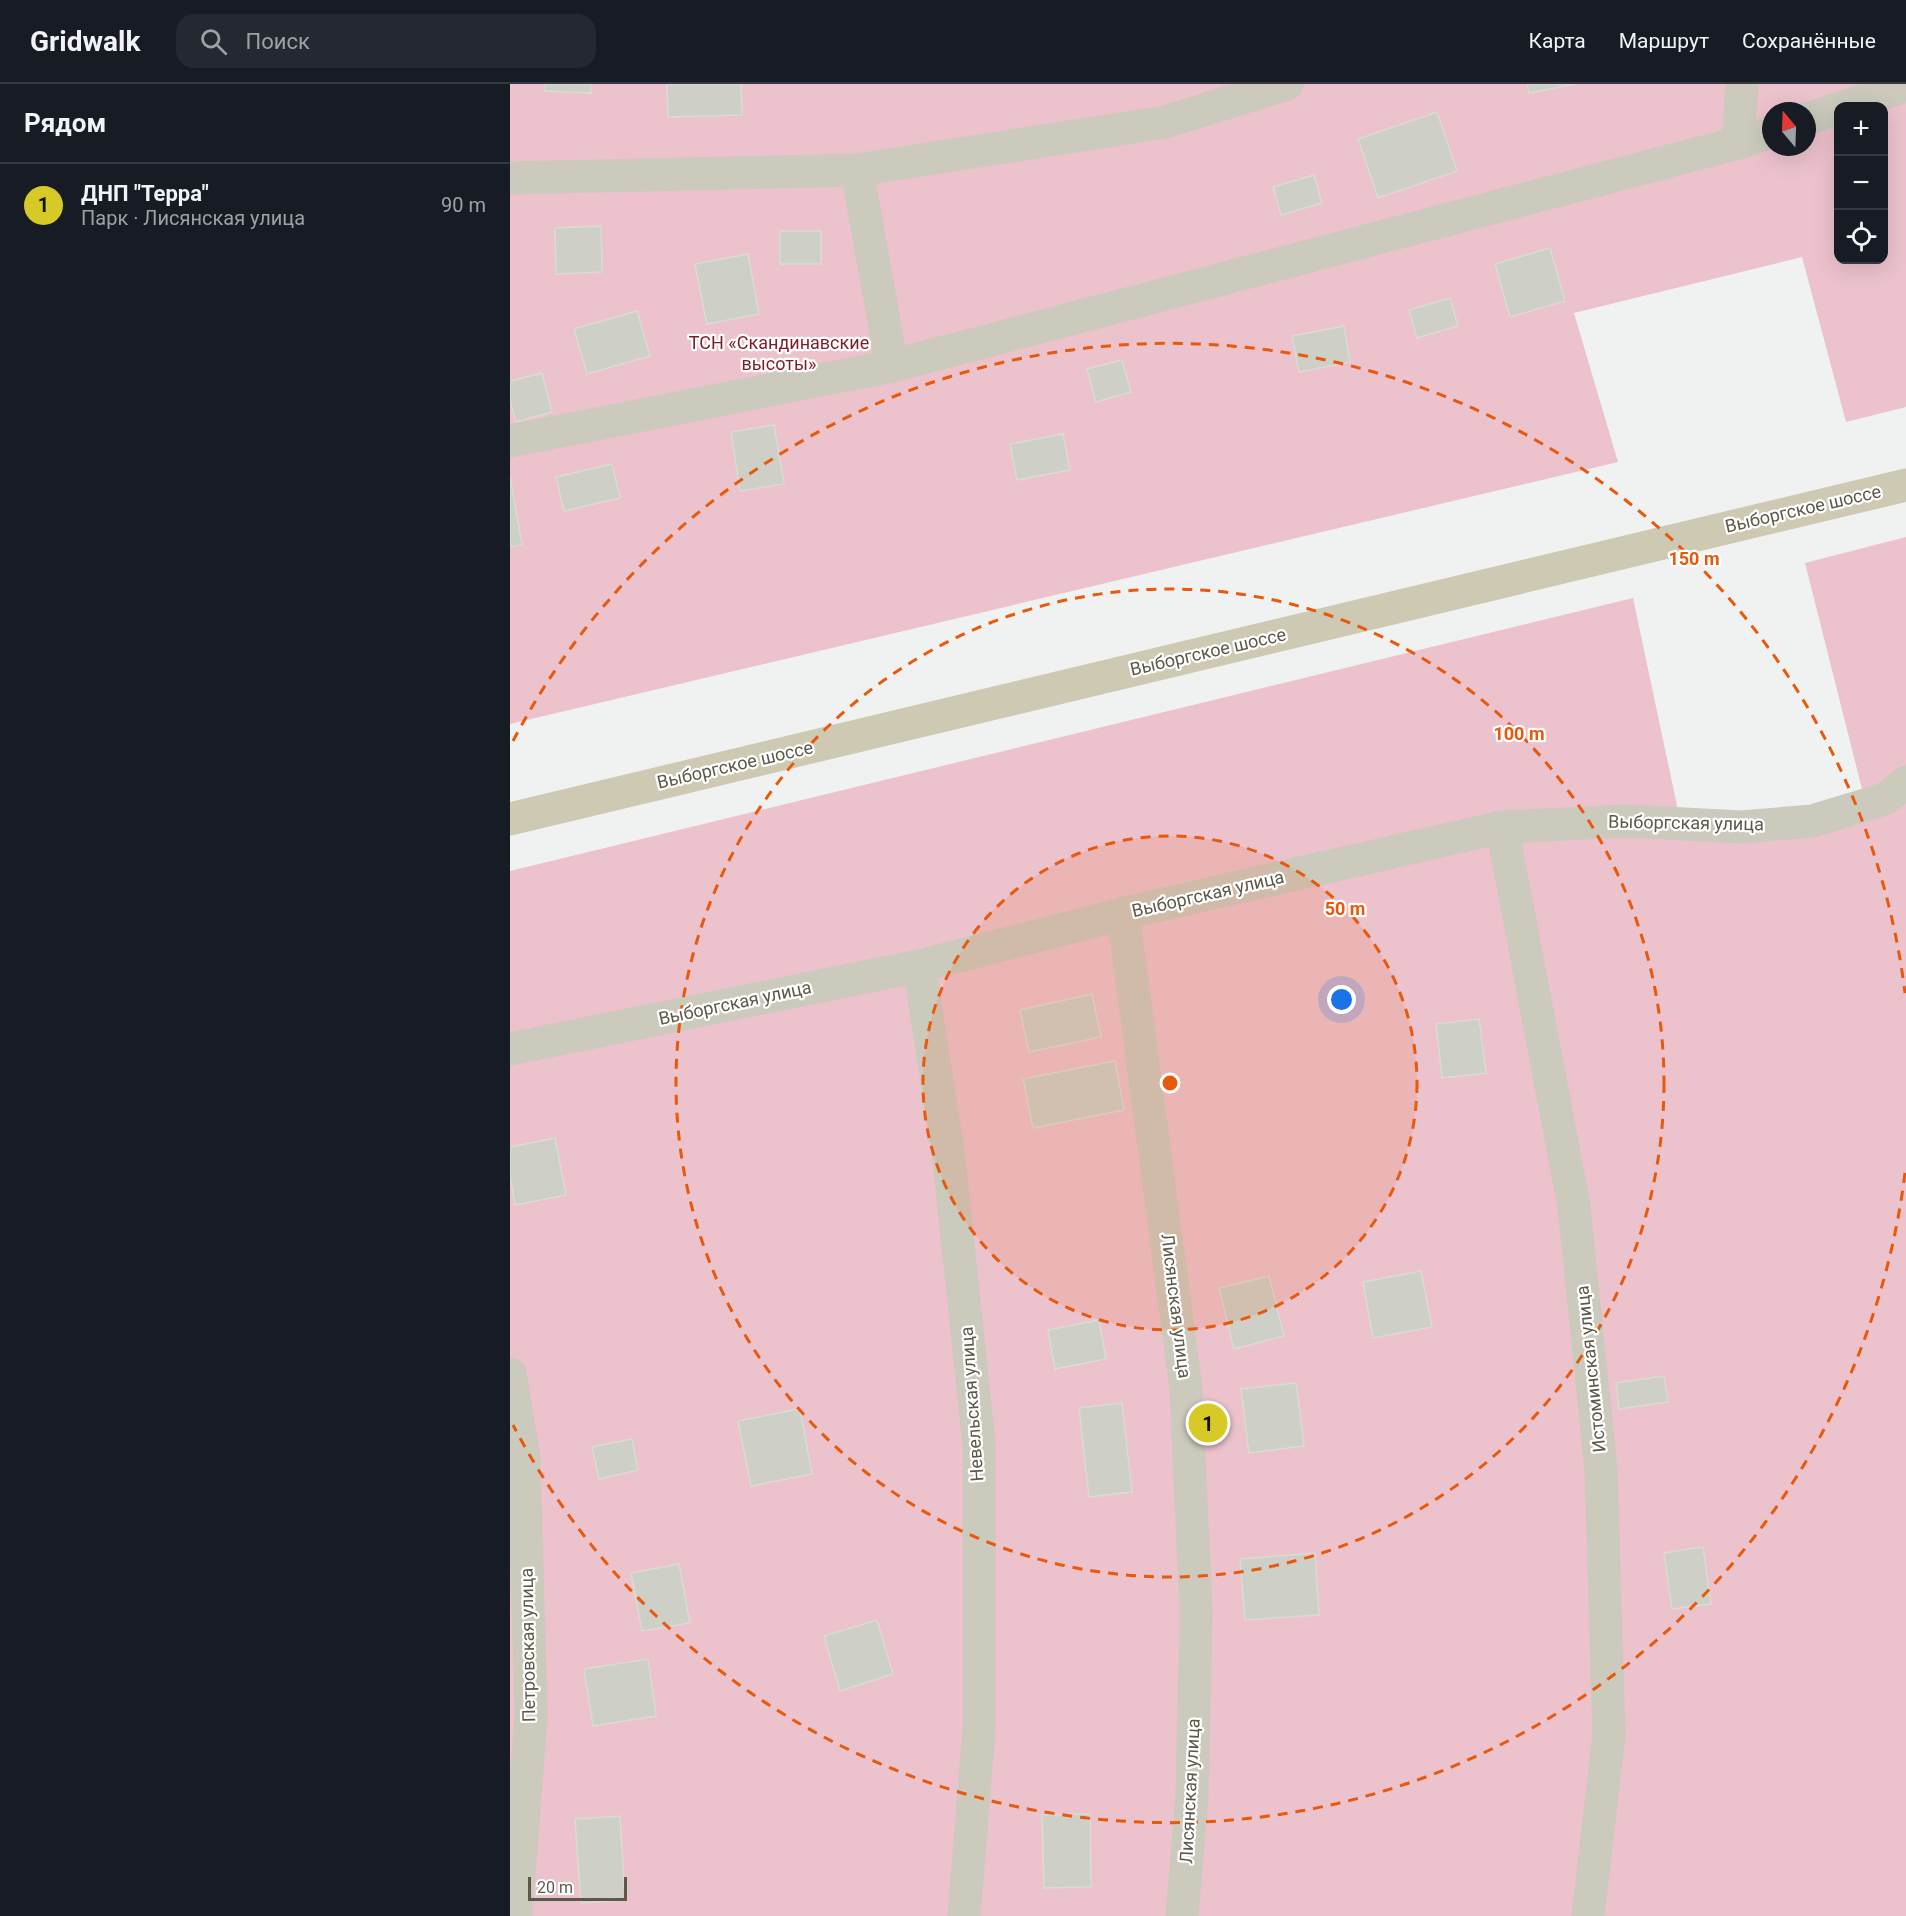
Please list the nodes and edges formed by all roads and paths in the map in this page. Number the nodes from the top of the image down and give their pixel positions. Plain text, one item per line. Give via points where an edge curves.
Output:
1 (1287, 84) edge
2 (1742, 84) edge
3 (1906, 86) edge
4 (1857, 102) edge
5 (1834, 111) edge
6 (1816, 117) edge
7 (1762, 135) edge
8 (1738, 143) junction
9 (857, 170) junction
10 (510, 178) edge
11 (892, 366) junction
12 (510, 441) edge
13 (1906, 484) edge
14 (1906, 782) edge
15 (510, 819) edge
16 (1502, 827) junction
17 (1123, 913) junction
18 (919, 966) junction
19 (510, 1049) edge
20 (510, 1374) edge
21 (516, 1916) edge
22 (964, 1916) edge
23 (1182, 1916) edge
24 (1588, 1916) edge

1 - 9 street via 1165,122
2 - 8 street
3 - 4 street
5 - 6 street
7 - 8 street
8 - 11 street
9 - 10 street
9 - 11 street
11 - 12 street
13 - 15 main road, Выборгское шоссе
14 - 16 street, Выборгская улица via 1885,799 1812,821 1742,827 1628,821
16 - 17 street, Выборгская улица
16 - 24 street, Истоминская улица via 1574,1206 1601,1471 1609,1734
17 - 18 street, Выборгская улица
17 - 23 street, Лисянская улица via 1186,1389 1196,1612 1192,1795
18 - 19 street, Выборгская улица
18 - 22 street, Невельская улица via 948,1150 979,1444 979,1730
20 - 21 street, Петровская улица via 525,1459 531,1716

